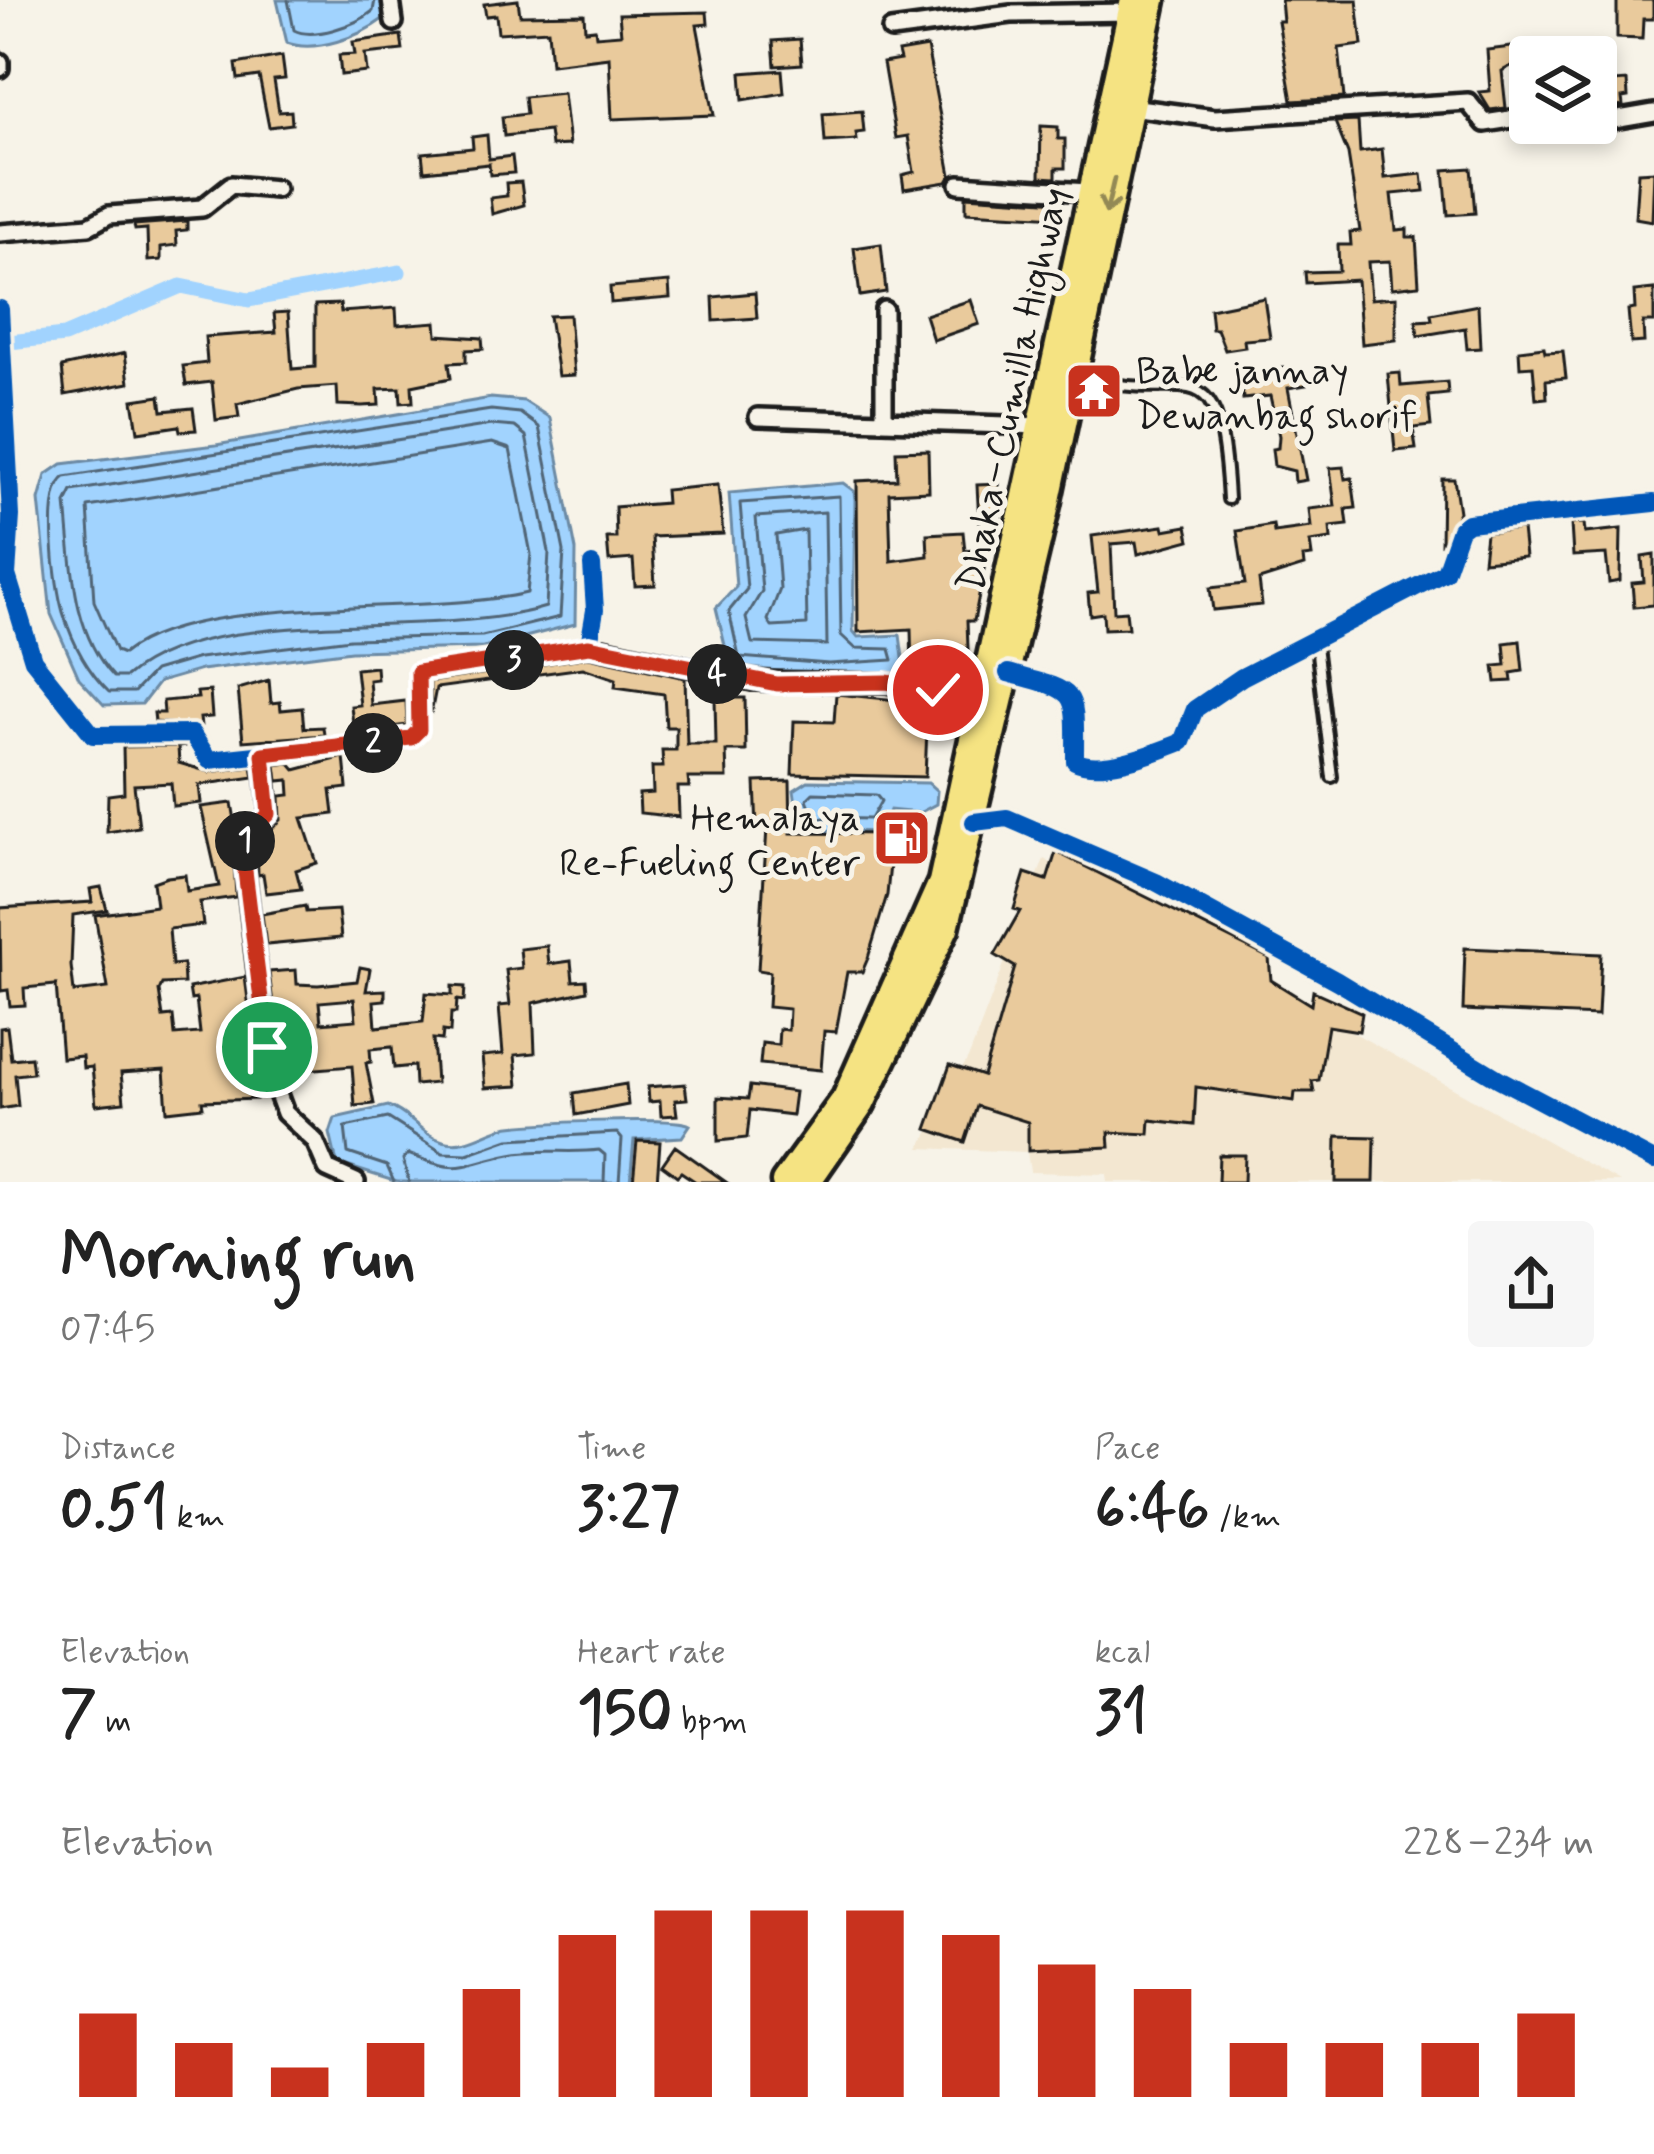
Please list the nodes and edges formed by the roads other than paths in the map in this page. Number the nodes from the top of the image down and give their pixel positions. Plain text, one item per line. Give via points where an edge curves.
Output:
1 (391, 0) edge
2 (1139, 4) edge
3 (394, 22) dead end
4 (891, 30) dead end
5 (1130, 107) junction
6 (1654, 113) edge
7 (1509, 119) edge
8 (1617, 119) edge
9 (958, 184) dead end
10 (276, 189) dead end
11 (1088, 192) junction
12 (0, 232) edge
13 (0, 310) edge
14 (884, 310) dead end
15 (1073, 373) junction
16 (758, 417) dead end
17 (884, 420) junction
18 (1042, 426) junction
19 (1228, 499) dead end
20 (1654, 503) edge
21 (4, 533) edge
22 (592, 566) dead end
23 (1315, 636) junction
24 (589, 646) junction
25 (1008, 673) junction
26 (982, 700) junction
27 (263, 754) junction
28 (1332, 776) dead end
29 (974, 822) junction
30 (1654, 1161) edge
31 (356, 1182) edge
32 (784, 1182) edge
33 (808, 1182) edge

1 - 3 street
2 - 4 street
2 - 5 highway, Dhaka–Cumilla Highway
2 - 11 highway, Dhaka–Cumilla Highway
5 - 7 street via 1215,118 1468,102 1485,123
5 -> 15 highway, Dhaka–Cumilla Highway
6 - 8 street
9 - 11 street
10 - 12 street via 231,185 202,208
11 - 18 highway, Dhaka–Cumilla Highway
13 - 21 street
14 - 17 street
15 - 19 lane via 1107,384 1186,385 1208,398 1224,428
15 - 25 highway, Dhaka–Cumilla Highway
16 - 17 street
17 - 18 street
18 - 26 highway, Dhaka–Cumilla Highway
20 - 23 street via 1468,523 1445,572
21 - 27 street via 7,574 33,660 93,735 191,734 209,760
22 - 24 street
23 - 25 street via 1195,710 1183,742 1096,766 1075,761 1076,701 1068,692
23 - 28 lane
24 - 26 street via 752,681 886,682
24 - 27 street via 418,672 419,730 411,738
25 - 29 highway, Dhaka–Cumilla Highway
26 - 32 highway, Dhaka–Cumilla Highway via 941,882 844,1098
27 - 31 street via 269,814 245,838 244,863 269,1070 285,1113 315,1141 327,1169
29 - 30 street via 1007,818 1156,882
29 - 33 highway, Dhaka–Cumilla Highway via 946,928 862,1104

